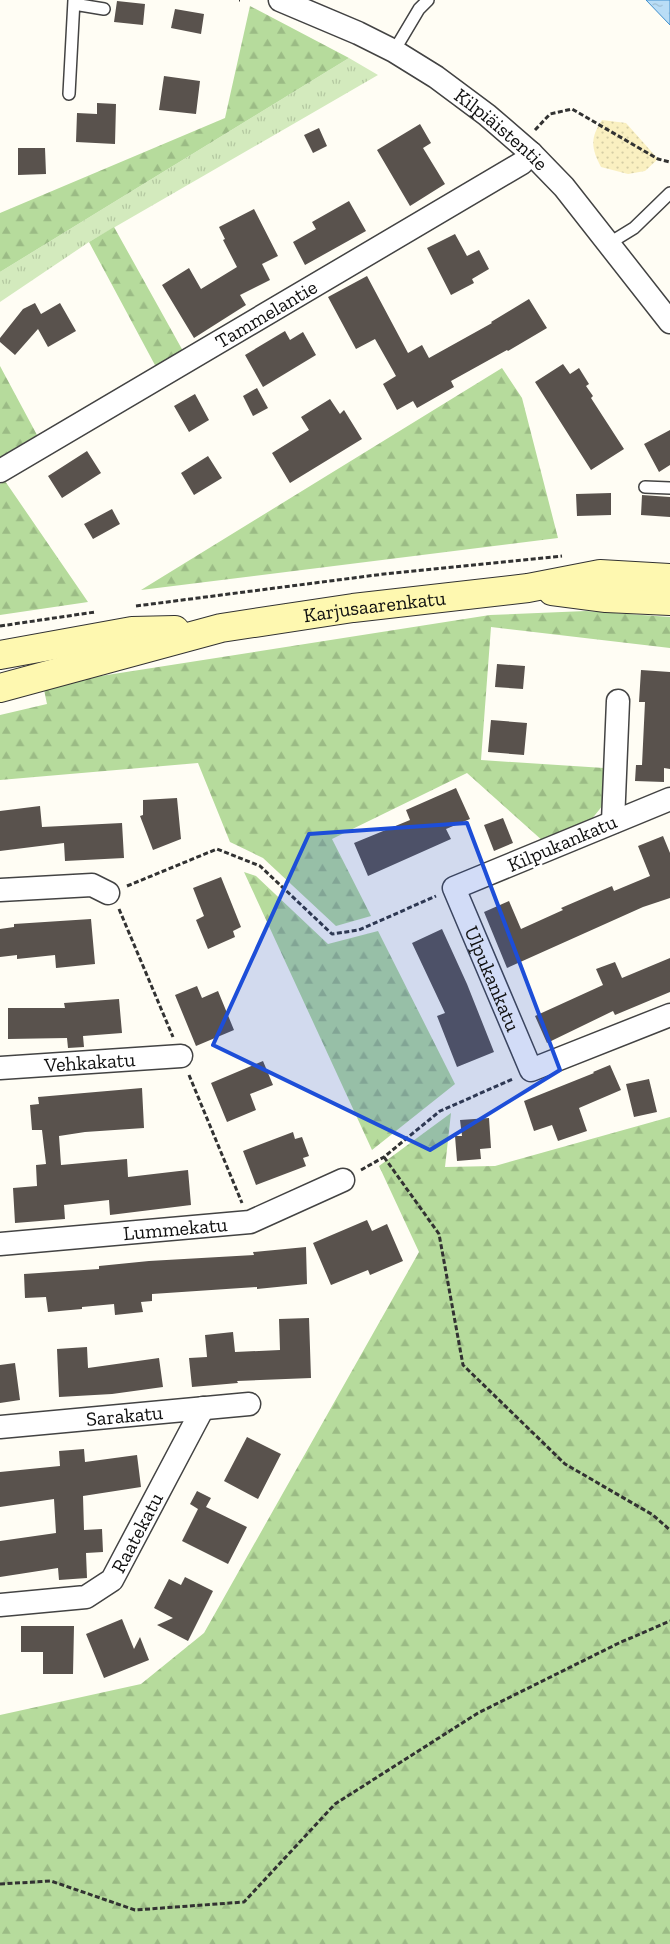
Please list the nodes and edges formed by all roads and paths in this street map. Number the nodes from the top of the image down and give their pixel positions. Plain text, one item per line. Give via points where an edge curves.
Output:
1 (280, 0) edge
2 (428, 0) edge
3 (74, 2) edge
4 (104, 9) dead end
5 (394, 51) junction
6 (69, 94) dead end
7 (531, 144) junction
8 (670, 162) edge
9 (670, 193) edge
10 (608, 244) junction
11 (669, 319) edge
12 (0, 472) edge
13 (644, 487) dead end
14 (670, 488) edge
15 (567, 556) dead end
16 (670, 578) edge
17 (528, 588) junction
18 (670, 601) edge
19 (128, 607) dead end
20 (98, 611) dead end
21 (0, 626) edge
22 (221, 628) junction
23 (0, 655) edge
24 (0, 688) edge
25 (618, 701) dead end
26 (670, 799) edge
27 (613, 822) junction
28 (454, 888) junction
29 (0, 890) edge
30 (108, 894) joint
31 (670, 1015) edge
32 (181, 1056) dead end
33 (0, 1068) edge
34 (532, 1070) junction
35 (384, 1157) junction
36 (343, 1180) joint
37 (0, 1244) edge
38 (248, 1404) dead end
39 (203, 1408) junction
40 (0, 1426) edge
41 (670, 1530) edge
42 (0, 1605) edge
43 (670, 1621) edge
44 (0, 1884) edge

1 - 5 street, Kilpiäistentie
2 - 5 lane via 418,8
3 - 4 lane
3 - 6 lane
5 - 7 street, Kilpiäistentie
7 - 8 path via 550,114 572,109 658,159
7 - 10 street, Kilpiäistentie
7 - 12 street, Tammelantie via 522,163
9 - 10 lane via 634,228
10 - 11 street, Kilpiäistentie
13 - 14 lane
15 - 19 path via 374,575
16 - 17 street, Karjusaarenkatu via 600,574
17 - 18 street, Karjusaarenkatu via 606,598
17 - 22 street, Karjusaarenkatu via 353,608
20 - 21 path
22 - 23 street, Karjusaarenkatu via 132,631
22 - 24 street, Karjusaarenkatu
25 - 27 street
26 - 27 street, Kilpukankatu
27 - 28 street, Kilpukankatu
28 - 30 path via 359,930 332,934 260,866 217,849
28 - 34 street, Ulpukankatu
29 - 30 street via 92,885
31 - 34 street
32 - 33 street, Vehkakatu
34 - 35 path via 440,1111
35 - 36 path
35 - 41 path via 439,1234 462,1365 565,1464 653,1515
36 - 37 street, Lummekatu via 250,1222
38 - 39 street, Sarakatu
39 - 40 street, Sarakatu
39 - 42 street, Raatekatu via 112,1580 86,1597
43 - 44 path via 618,1643 478,1713 335,1804 244,1902 135,1910 51,1881

